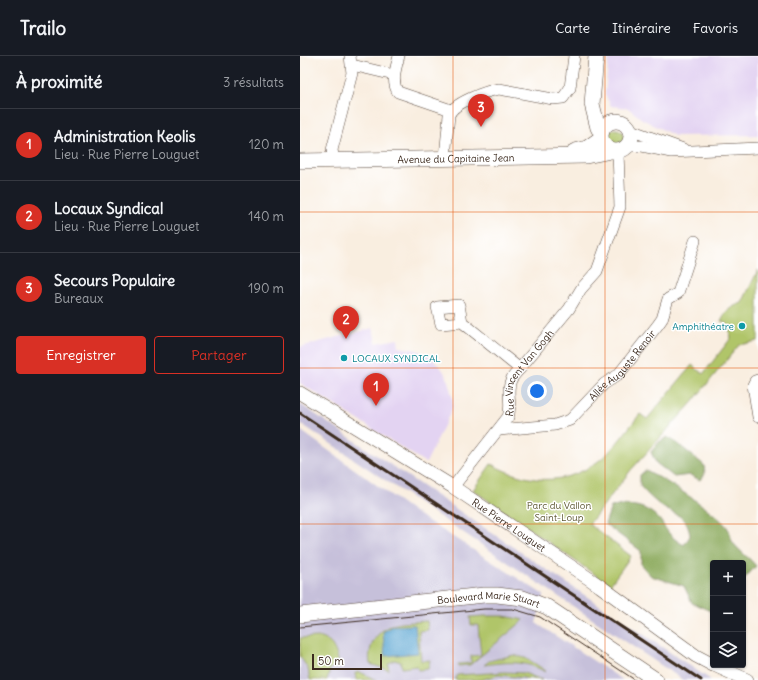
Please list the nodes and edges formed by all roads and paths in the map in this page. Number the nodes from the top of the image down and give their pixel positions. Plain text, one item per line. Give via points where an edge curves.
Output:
1 (399, 56) edge
2 (574, 56) edge
3 (596, 56) edge
4 (603, 56) edge
5 (351, 60) edge
6 (394, 75) junction
7 (450, 110) junction
8 (614, 121) junction
9 (630, 130) junction
10 (602, 134) junction
11 (758, 148) edge
12 (619, 149) junction
13 (686, 150) junction
14 (445, 155) junction
15 (300, 156) edge
16 (334, 158) junction
17 (300, 161) edge
18 (695, 241) dead end
19 (462, 322) dead end
20 (520, 369) junction
21 (758, 380) edge
22 (300, 393) edge
23 (758, 417) edge
24 (499, 430) junction
25 (453, 487) junction
26 (300, 615) edge
27 (710, 663) edge
28 (720, 668) edge
29 (656, 680) edge
30 (747, 680) edge

1 - 6 street
2 - 7 street via 570,88 563,98 554,99 499,89 456,105
3 - 10 main road via 592,104
4 - 8 main road via 600,101 608,118
5 - 6 street
5 - 16 street via 352,73 332,150
6 - 7 street via 395,88 398,92
7 - 14 street
8 - 9 main road via 624,123
8 - 10 main road via 609,123
9 - 12 main road via 632,138
9 - 13 street
10 - 12 main road via 604,146
10 - 14 main road, Avenue du Capitaine Jean via 587,148 578,151
11 - 13 street
12 - 13 street via 642,146 671,152
12 - 14 main road, Avenue du Capitaine Jean via 586,156
12 - 20 street, Rue Vincent Van Gogh via 620,199 603,255 588,275 569,309
14 - 16 main road, Avenue du Capitaine Jean
15 - 16 main road, Avenue du Capitaine Jean
16 - 17 main road, Avenue du Capitaine Jean
18 - 24 street, Allée Auguste Renoir via 678,293 668,299 657,326 618,375 604,384 566,422
19 - 20 street
20 - 24 street, Rue Vincent Van Gogh via 510,383 510,412
21 - 23 street via 753,385
22 - 25 street, Rue Pierre Louguet
24 - 25 street, Rue Vincent Van Gogh
25 - 27 street, Rue Pierre Louguet
26 - 29 main road, Boulevard Marie Stuart via 497,595 523,598 547,607
28 - 30 street, Rue Pierre Louguet

